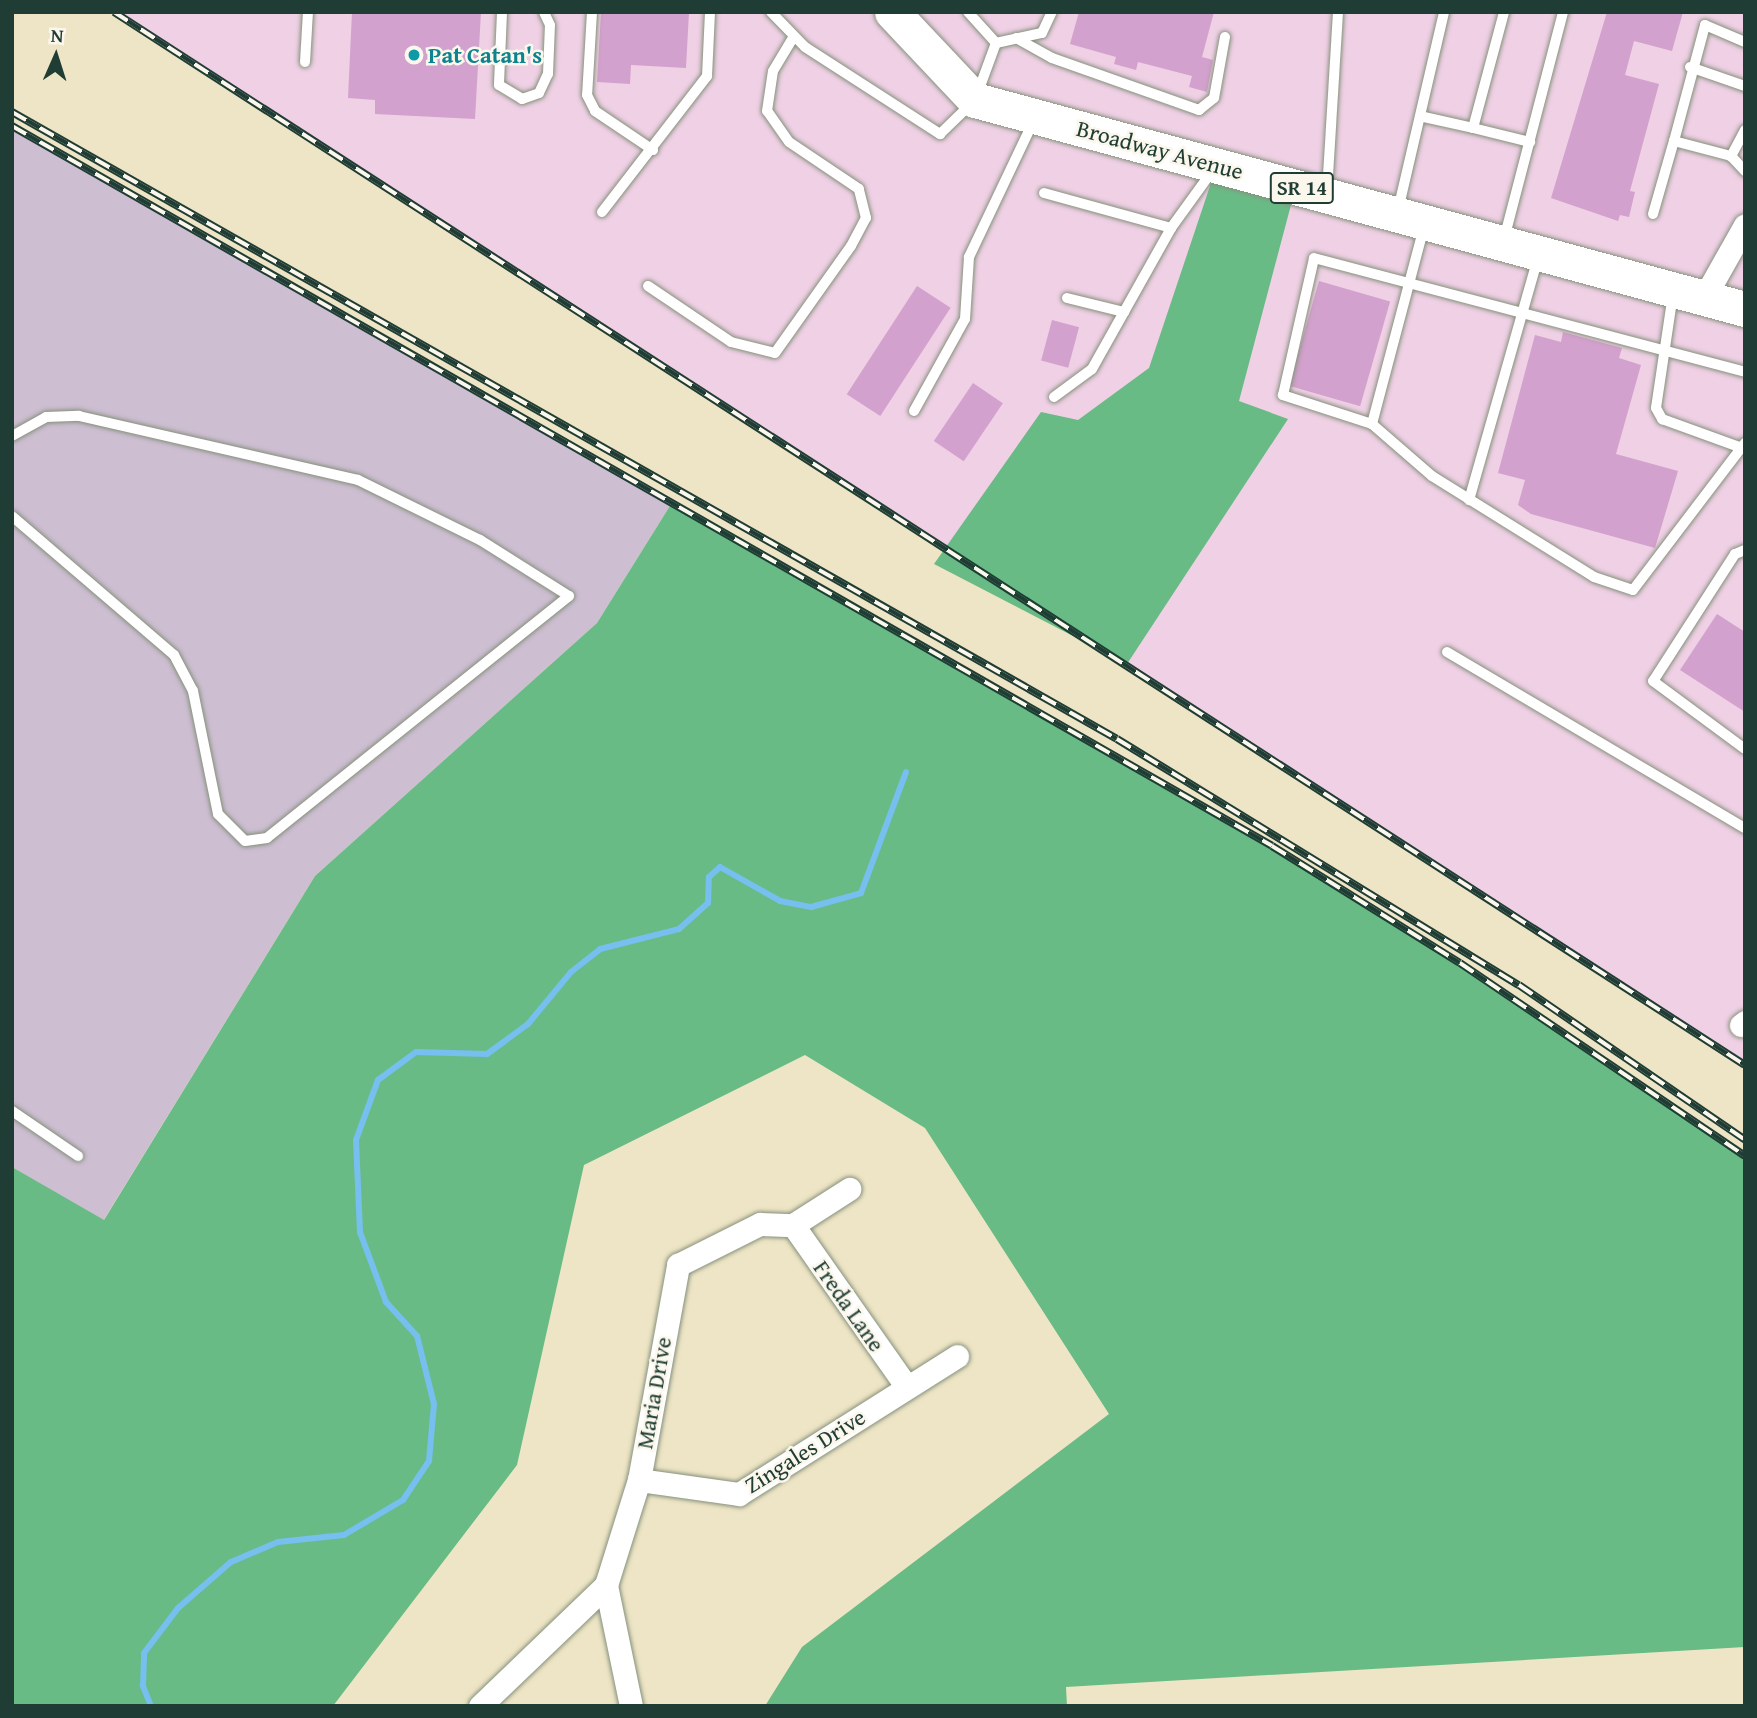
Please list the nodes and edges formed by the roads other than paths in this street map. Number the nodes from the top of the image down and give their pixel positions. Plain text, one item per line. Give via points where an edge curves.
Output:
1 (308, 12) edge
2 (502, 12) edge
3 (544, 12) edge
4 (592, 12) edge
5 (710, 12) edge
6 (771, 12) edge
7 (892, 12) edge
8 (968, 12) edge
9 (1037, 12) edge
10 (1338, 12) edge
11 (1444, 12) edge
12 (1504, 12) edge
13 (1563, 12) edge
14 (1049, 17) edge
15 (1225, 37) dead end
16 (793, 38) junction
17 (1016, 38) junction
18 (1745, 42) edge
19 (996, 43) junction
20 (305, 62) dead end
21 (1690, 66) junction
22 (1745, 86) edge
23 (975, 100) junction
24 (1035, 116) junction
25 (1424, 117) junction
26 (1474, 128) junction
27 (1745, 130) edge
28 (1675, 141) junction
29 (1530, 142) junction
30 (653, 150) junction
31 (1731, 156) junction
32 (1217, 165) junction
33 (1745, 171) edge
34 (1044, 193) dead end
35 (1327, 194) junction
36 (602, 212) dead end
37 (1653, 214) dead end
38 (1411, 217) junction
39 (1745, 225) edge
40 (1171, 228) junction
41 (1503, 242) junction
42 (1540, 252) junction
43 (1410, 280) junction
44 (648, 286) dead end
45 (1690, 292) junction
46 (1067, 298) dead end
47 (1745, 309) edge
48 (1526, 310) junction
49 (1124, 312) junction
50 (1661, 347) junction
51 (1745, 372) edge
52 (1054, 397) dead end
53 (914, 411) dead end
54 (1372, 424) junction
55 (12, 436) edge
56 (1744, 447) edge
57 (1469, 499) junction
58 (12, 516) edge
59 (1745, 550) edge
60 (1447, 652) dead end
61 (1745, 750) edge
62 (1745, 828) edge
63 (12, 1111) edge
64 (78, 1156) dead end
65 (849, 1189) dead end
66 (793, 1225) junction
67 (957, 1356) dead end
68 (906, 1386) junction
69 (639, 1480) junction
70 (606, 1585) junction
71 (480, 1706) edge
72 (631, 1706) edge

1 - 20 lane
2 - 3 lane via 499,85 522,99 539,93 548,74 550,25
4 - 30 lane via 587,94 595,111
5 - 30 lane via 707,76
6 - 16 lane
7 - 23 main road
8 - 19 lane
9 - 14 lane
10 - 35 lane
11 - 25 lane
12 - 26 lane
13 - 29 lane
14 - 17 lane via 1042,33
15 - 17 lane via 1214,98 1199,110 1052,58
16 - 23 lane via 940,134
16 - 44 lane via 773,71 767,111 789,142 859,189 866,218 851,246 775,353 731,342
17 - 19 lane
18 - 21 lane via 1705,25
19 - 23 lane
21 - 22 lane
21 - 28 lane
23 - 24 main road, Broadway Avenue / SR 14
24 - 32 main road, Broadway Avenue / SR 14
24 - 53 lane via 969,257 965,319
25 - 26 lane
25 - 38 lane
26 - 29 lane
27 - 31 lane
28 - 31 lane
28 - 37 lane
29 - 41 lane
30 - 36 lane
31 - 33 lane
32 - 35 main road, Broadway Avenue / SR 14
32 - 40 lane
34 - 40 lane
35 - 38 main road, Broadway Avenue / SR 14
38 - 41 main road, Broadway Avenue / SR 14
38 - 43 lane
39 - 45 street
40 - 49 lane
41 - 42 main road, Broadway Avenue / SR 14
42 - 45 main road, Broadway Avenue / SR 14
42 - 48 lane
43 - 48 lane
43 - 54 lane
43 - 54 lane via 1322,257 1314,258 1307,284 1283,395
45 - 47 main road, Broadway Avenue / SR 14
45 - 50 lane
46 - 49 lane
48 - 50 lane
48 - 57 lane
49 - 52 lane via 1092,369
50 - 51 lane
50 - 56 lane via 1656,408 1661,419
54 - 57 lane
55 - 58 lane via 46,418 79,416 358,480 480,540 569,596 267,838 245,841 218,814 193,691 174,655
56 - 57 lane via 1633,590 1594,577
59 - 61 lane via 1735,554 1653,681
60 - 62 lane
63 - 64 lane
65 - 66 street
66 - 68 street, Freda Lane
66 - 69 street, Maria Drive via 760,1224 678,1265
67 - 68 street, Zingales Drive
68 - 69 street, Zingales Drive via 739,1494
69 - 70 street, Maria Drive
70 - 71 street
70 - 72 street, Maria Drive

